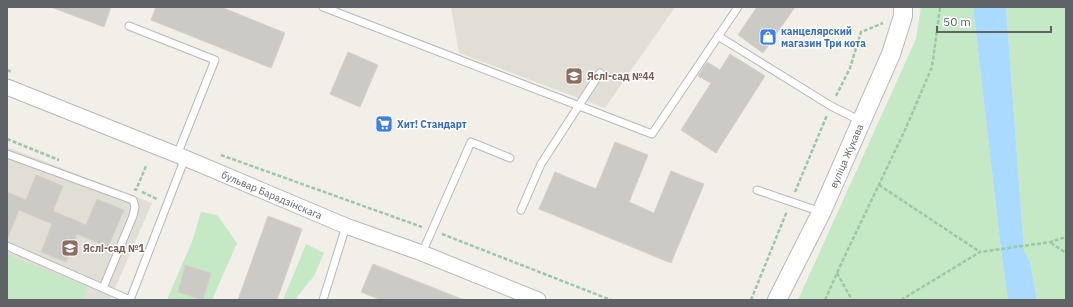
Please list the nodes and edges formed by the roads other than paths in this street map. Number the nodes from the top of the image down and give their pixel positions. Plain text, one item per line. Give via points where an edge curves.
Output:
1 (323, 7) edge
2 (738, 7) edge
3 (903, 7) edge
4 (129, 26) dead end
5 (718, 36) junction
6 (600, 73) dead end
7 (7, 88) edge
8 (578, 106) junction
9 (861, 122) junction
10 (7, 154) edge
11 (181, 157) junction
12 (510, 158) dead end
13 (757, 190) dead end
14 (521, 210) dead end
15 (821, 212) junction
16 (346, 226) junction
17 (7, 246) edge
18 (422, 253) junction
19 (103, 288) junction
20 (130, 300) edge
21 (323, 300) edge
22 (538, 300) edge
23 (777, 300) edge

1 - 8 lane
2 - 5 lane
3 - 9 street, вуліца Жукава via 903,16 891,54
4 - 11 lane via 215,60
5 - 8 lane via 652,134
5 - 9 lane
6 - 8 lane
7 - 11 street, бульвар Барадзінскага
8 - 14 lane via 542,164
9 - 15 street, вуліца Жукава
10 - 19 lane via 133,200 133,216
11 - 16 street, бульвар Барадзінскага
11 - 20 lane
12 - 18 lane via 471,142
13 - 15 lane
15 - 23 street, вуліца Жукава
16 - 18 street, бульвар Барадзінскага
16 - 21 lane
17 - 19 lane
18 - 22 street, бульвар Барадзінскага
19 - 20 lane

